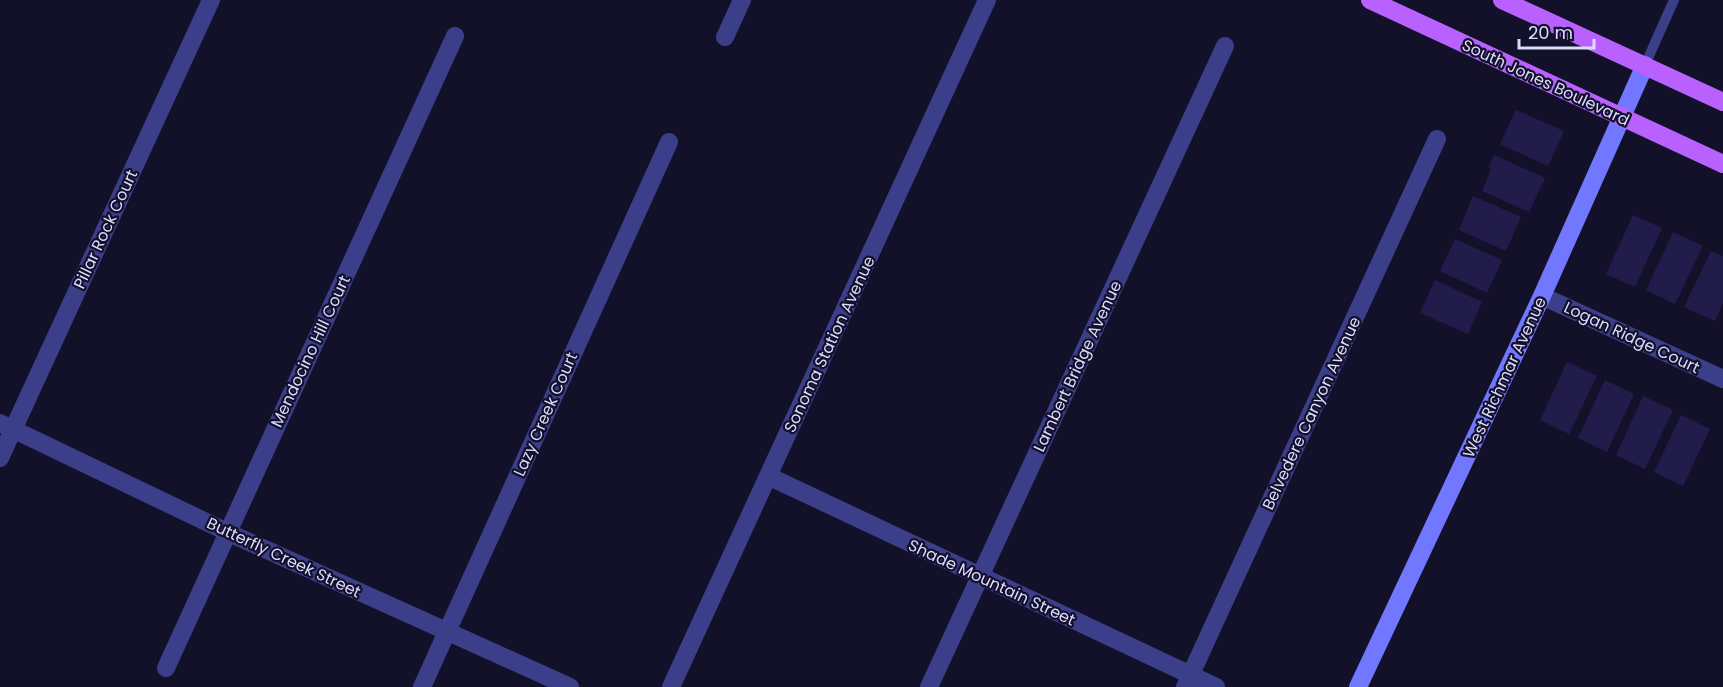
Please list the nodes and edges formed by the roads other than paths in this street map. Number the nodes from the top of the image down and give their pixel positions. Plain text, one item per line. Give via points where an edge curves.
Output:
1 (211, 0) edge
2 (742, 0) edge
3 (987, 0) edge
4 (1370, 0) edge
5 (1502, 0) edge
6 (1674, 0) edge
7 (455, 36) dead end
8 (725, 38) dead end
9 (1225, 46) dead end
10 (1645, 65) junction
11 (1723, 102) edge
12 (1622, 117) junction
13 (1437, 139) dead end
14 (669, 142) dead end
15 (1723, 164) edge
16 (1542, 296) junction
17 (1723, 379) edge
18 (6, 426) edge
19 (0, 458) edge
20 (768, 477) junction
21 (227, 532) junction
22 (980, 576) junction
23 (447, 631) junction
24 (166, 668) dead end
25 (1188, 681) edge
26 (422, 687) edge
27 (570, 687) edge
28 (671, 687) edge
29 (929, 687) edge
30 (1216, 687) edge
31 (1358, 687) edge

1 - 18 street, Pillar Rock Court
2 - 8 street
3 - 20 street, Sonoma Station Avenue
4 - 12 main road, South Jones Boulevard
5 - 10 main road
6 - 10 lane
7 - 21 street, Mendocino Hill Court
9 - 22 street, Lambert Bridge Avenue
10 - 11 main road
10 - 12 street, West Richmar Avenue
12 - 15 main road, South Jones Boulevard
12 - 16 street, West Richmar Avenue
13 - 25 street, Belvedere Canyon Avenue
14 - 23 street, Lazy Creek Court
16 - 17 street, Logan Ridge Court
16 - 31 street, West Richmar Avenue
18 - 19 street, Pillar Rock Court
18 - 21 street, Butterfly Creek Street
20 - 22 street, Shade Mountain Street
20 - 28 street, Sonoma Station Avenue
21 - 23 street, Butterfly Creek Street
21 - 24 street, Mendocino Hill Court
22 - 25 street, Shade Mountain Street
22 - 29 street, Lambert Bridge Avenue
23 - 26 street, Lazy Creek Court
23 - 27 street, Butterfly Creek Street
25 - 30 street, Shade Mountain Street

